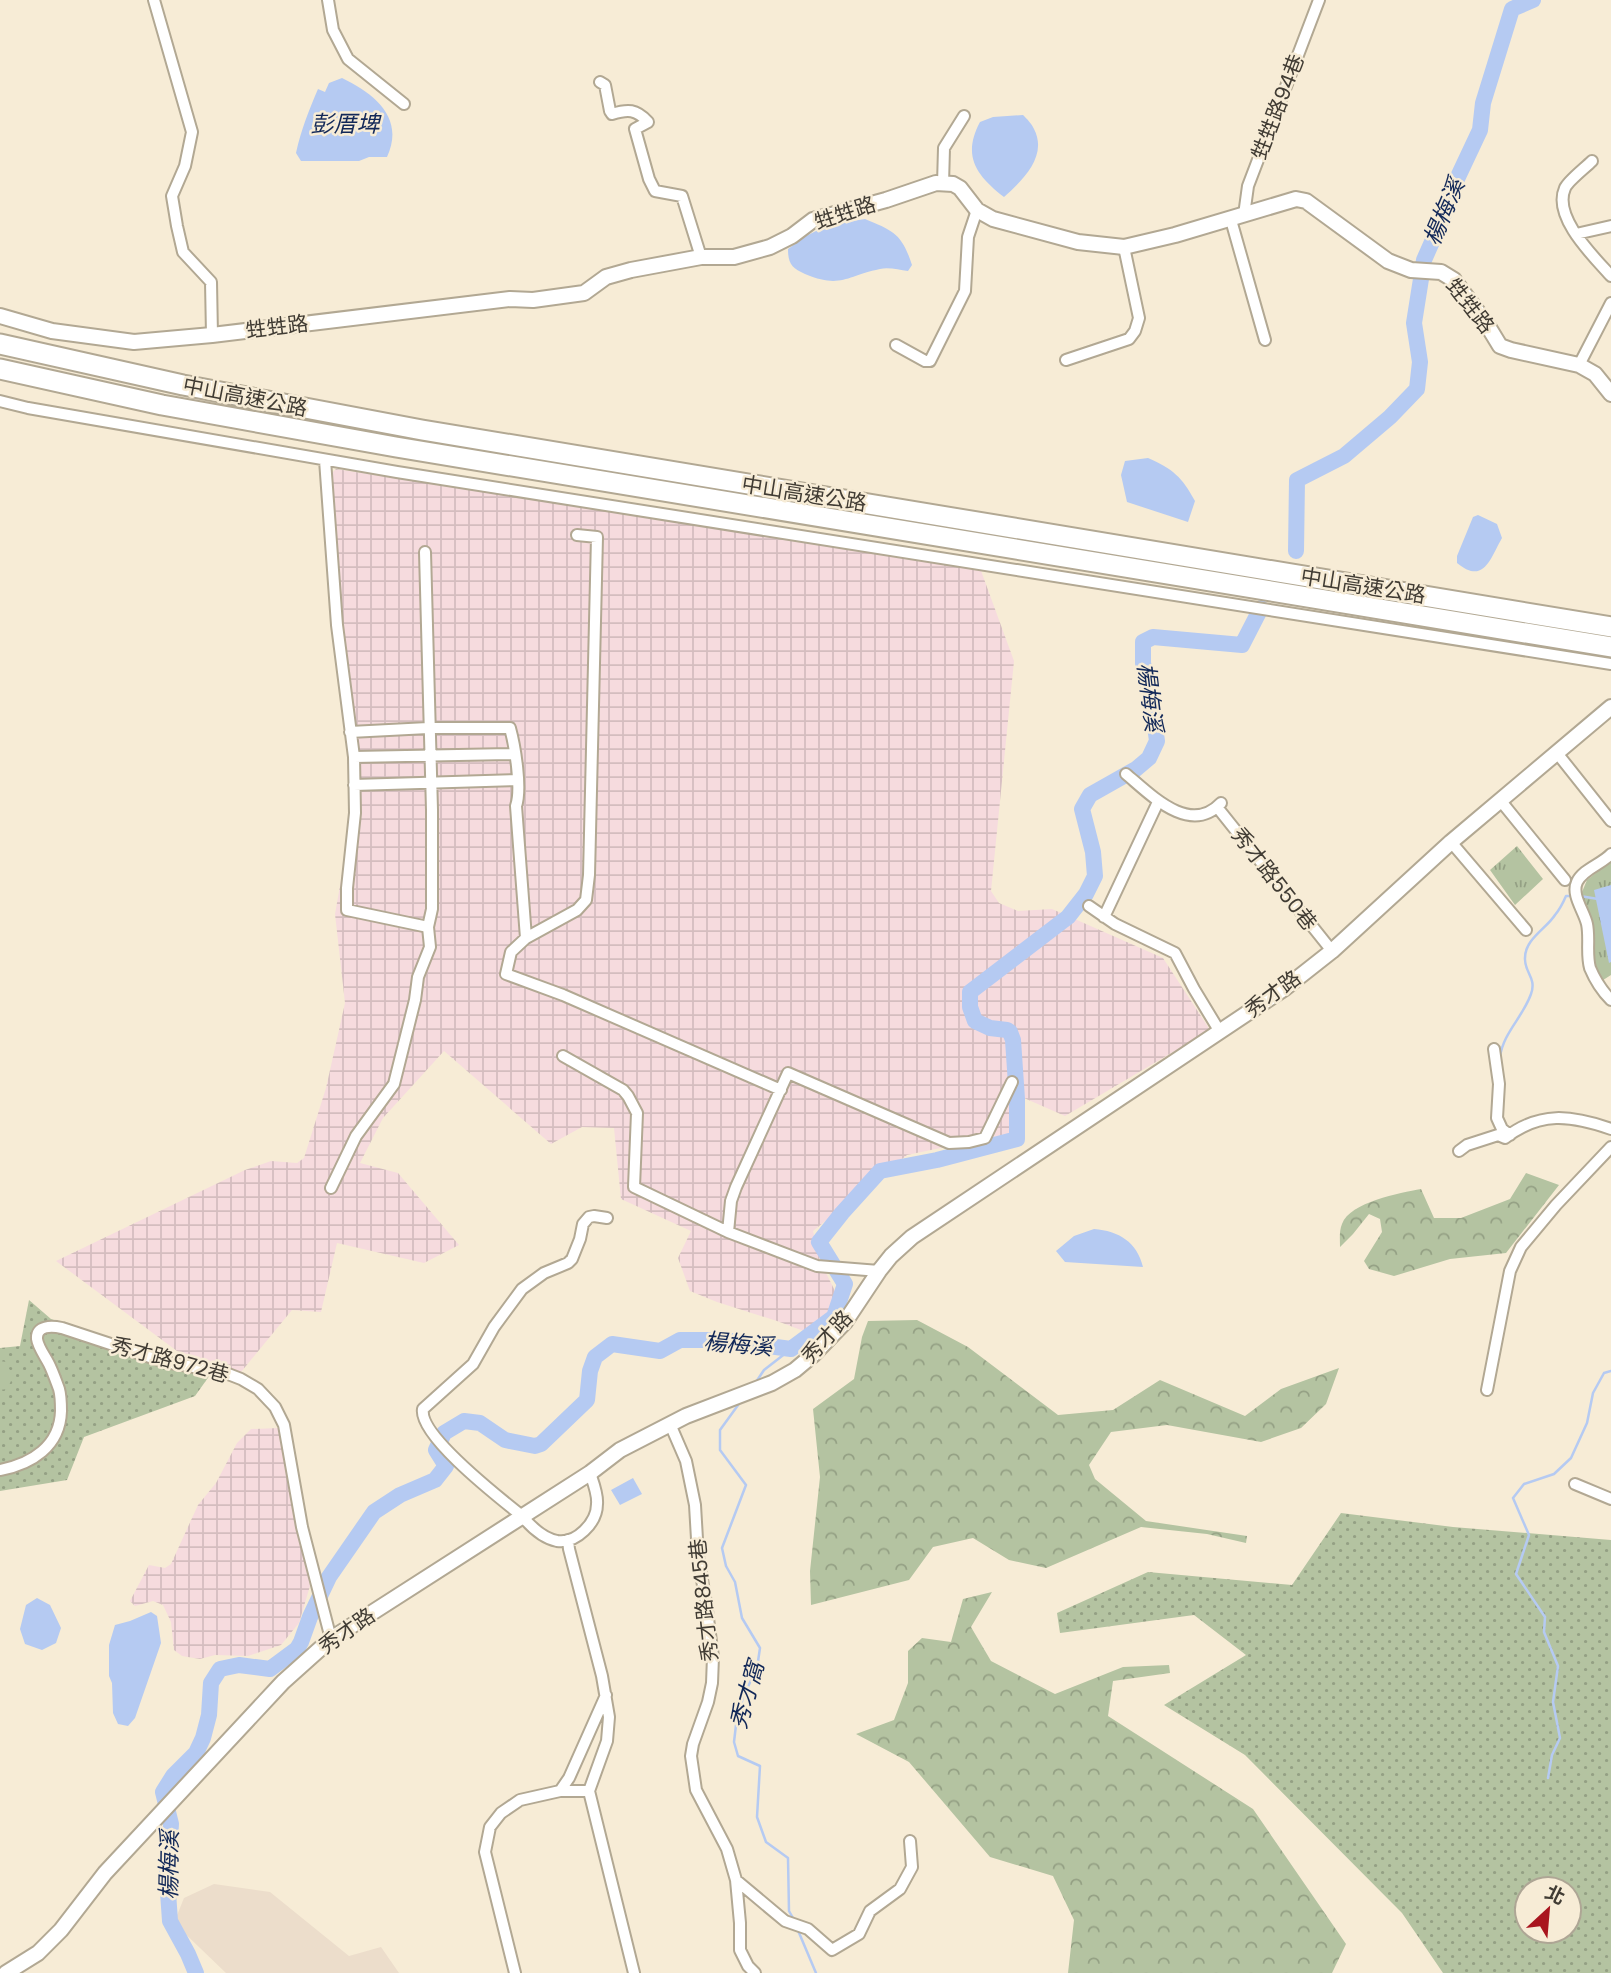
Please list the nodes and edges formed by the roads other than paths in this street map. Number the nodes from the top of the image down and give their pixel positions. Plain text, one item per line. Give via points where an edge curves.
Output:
1 (154, 0) edge
2 (328, 0) edge
3 (1319, 0) edge
4 (600, 82) dead end
5 (404, 104) dead end
6 (964, 116) dead end
7 (1592, 161) dead end
8 (943, 184) junction
9 (977, 210) junction
10 (1237, 217) junction
11 (1611, 226) edge
12 (1576, 234) junction
13 (1124, 247) junction
14 (701, 257) junction
15 (1611, 276) edge
16 (1611, 303) edge
17 (0, 316) edge
18 (212, 335) junction
19 (1265, 340) dead end
20 (0, 344) edge
21 (896, 345) dead end
22 (1066, 360) dead end
23 (1579, 365) junction
24 (0, 369) edge
25 (1609, 385) edge
26 (0, 401) edge
27 (325, 460) junction
28 (577, 535) dead end
29 (425, 552) dead end
30 (1611, 627) edge
31 (1611, 647) edge
32 (1611, 664) edge
33 (1611, 707) edge
34 (428, 728) junction
35 (350, 732) junction
36 (1557, 753) junction
37 (429, 754) junction
38 (515, 754) junction
39 (354, 757) junction
40 (1126, 774) dead end
41 (518, 780) junction
42 (431, 782) junction
43 (354, 785) junction
44 (1500, 800) junction
45 (1158, 802) junction
46 (1611, 821) edge
47 (1451, 842) junction
48 (1611, 854) edge
49 (1565, 880) dead end
50 (1089, 906) dead end
51 (1104, 917) junction
52 (428, 928) junction
53 (1526, 930) dead end
54 (526, 939) junction
55 (1332, 951) junction
56 (1611, 1000) edge
57 (1220, 1032) junction
58 (1494, 1049) dead end
59 (563, 1056) dead end
60 (1012, 1082) dead end
61 (781, 1090) junction
62 (1611, 1129) edge
63 (1510, 1135) junction
64 (1611, 1147) edge
65 (1459, 1151) dead end
66 (331, 1188) dead end
67 (607, 1218) dead end
68 (728, 1232) junction
69 (879, 1271) junction
70 (1487, 1390) dead end
71 (670, 1424) junction
72 (0, 1470) edge
73 (590, 1472) junction
74 (1575, 1484) dead end
75 (1611, 1499) edge
76 (522, 1516) junction
77 (568, 1540) junction
78 (331, 1639) junction
79 (606, 1695) junction
80 (560, 1791) junction
81 (589, 1791) junction
82 (910, 1841) dead end
83 (736, 1880) junction
84 (6, 1973) edge
85 (515, 1973) edge
86 (634, 1973) edge
87 (755, 1973) edge

1 - 18 street via 192,132 172,197 177,226 183,252 211,282
2 - 5 street via 333,30 348,59
3 - 10 street, 甡甡路94巷
4 - 14 street via 605,85 612,114 633,111 648,121 635,129 649,179 655,191 682,196
6 - 8 street via 944,148
7 - 12 street via 1565,188 1562,208
8 - 9 main road, 甡甡路 via 960,188
8 - 14 main road, 甡甡路 via 929,184 813,220 770,247 734,257
9 - 13 main road, 甡甡路 via 993,219 1078,242
9 - 21 street via 968,237 965,291 930,361
10 - 13 main road, 甡甡路
10 - 19 street
10 - 23 main road, 甡甡路 via 1296,199 1306,201 1388,261 1411,270 1441,272 1454,280 1500,346
11 - 12 street
12 - 15 street
13 - 22 street via 1139,318 1135,331 1129,339
14 - 18 main road, 甡甡路 via 606,277 584,293
16 - 23 street
17 - 18 main road, 甡甡路 via 52,331 134,342
20 - 30 highway, 中山高速公路 via 183,386 422,430
23 - 25 main road, 甡甡路
24 - 31 highway, 中山高速公路 via 162,405 345,438
26 - 27 street
27 - 32 street
27 - 35 street
28 - 54 street via 597,537 586,900
29 - 34 street
33 - 36 main road, 秀才路
34 - 35 street
34 - 37 street
34 - 38 street via 510,728
35 - 39 street
36 - 44 main road, 秀才路
36 - 46 street
37 - 38 street
37 - 39 street
37 - 42 street
38 - 41 street
39 - 43 street
40 - 45 street
41 - 42 street
41 - 54 street
42 - 43 street
42 - 52 street via 432,909
43 - 52 street via 347,910
44 - 47 main road, 秀才路
44 - 49 street
45 - 51 street
45 - 55 street, 秀才路550巷 via 1193,817 1208,814 1219,805
47 - 53 street
47 - 55 main road, 秀才路
48 - 56 street via 1577,882 1587,924 1589,966
50 - 51 street
51 - 57 street via 1175,953
52 - 66 street via 430,947 418,977 394,1084 356,1136
54 - 61 street via 511,952 506,974
55 - 57 main road, 秀才路
57 - 69 main road, 秀才路 via 937,1219
58 - 63 street via 1497,1118
59 - 68 street via 628,1096 637,1113 634,1186
60 - 61 street via 985,1138 949,1143 788,1073
61 - 68 street via 731,1201
62 - 63 street via 1562,1117 1531,1121
63 - 65 street via 1498,1135
64 - 70 street via 1521,1247 1510,1271
67 - 76 street via 589,1217 572,1259 522,1289 472,1364 423,1409 430,1430 449,1454
68 - 69 street via 817,1266
69 - 71 main road, 秀才路 via 845,1322 795,1370
71 - 73 main road, 秀才路
71 - 83 street, 秀才路845巷 via 686,1461 695,1505 713,1657 708,1702 691,1756 696,1790 727,1849
72 - 78 street, 秀才路972巷 via 43,1452 58,1428 61,1394 37,1342 43,1328 62,1328 165,1362 241,1379 275,1407 284,1425 302,1527
73 - 76 main road, 秀才路
73 - 77 street via 598,1506 586,1530
74 - 75 street
76 - 77 street via 544,1536
76 - 78 main road, 秀才路
77 - 79 street
78 - 84 main road, 秀才路 via 283,1682 105,1873 61,1930
79 - 80 street
79 - 81 street via 607,1741
80 - 81 street
80 - 85 street via 520,1800 501,1813 487,1838 485,1852
81 - 86 street
82 - 83 street via 912,1867 900,1889 870,1911 859,1934 832,1950 808,1929 785,1921
83 - 87 street, 秀才路845巷 via 740,1951

